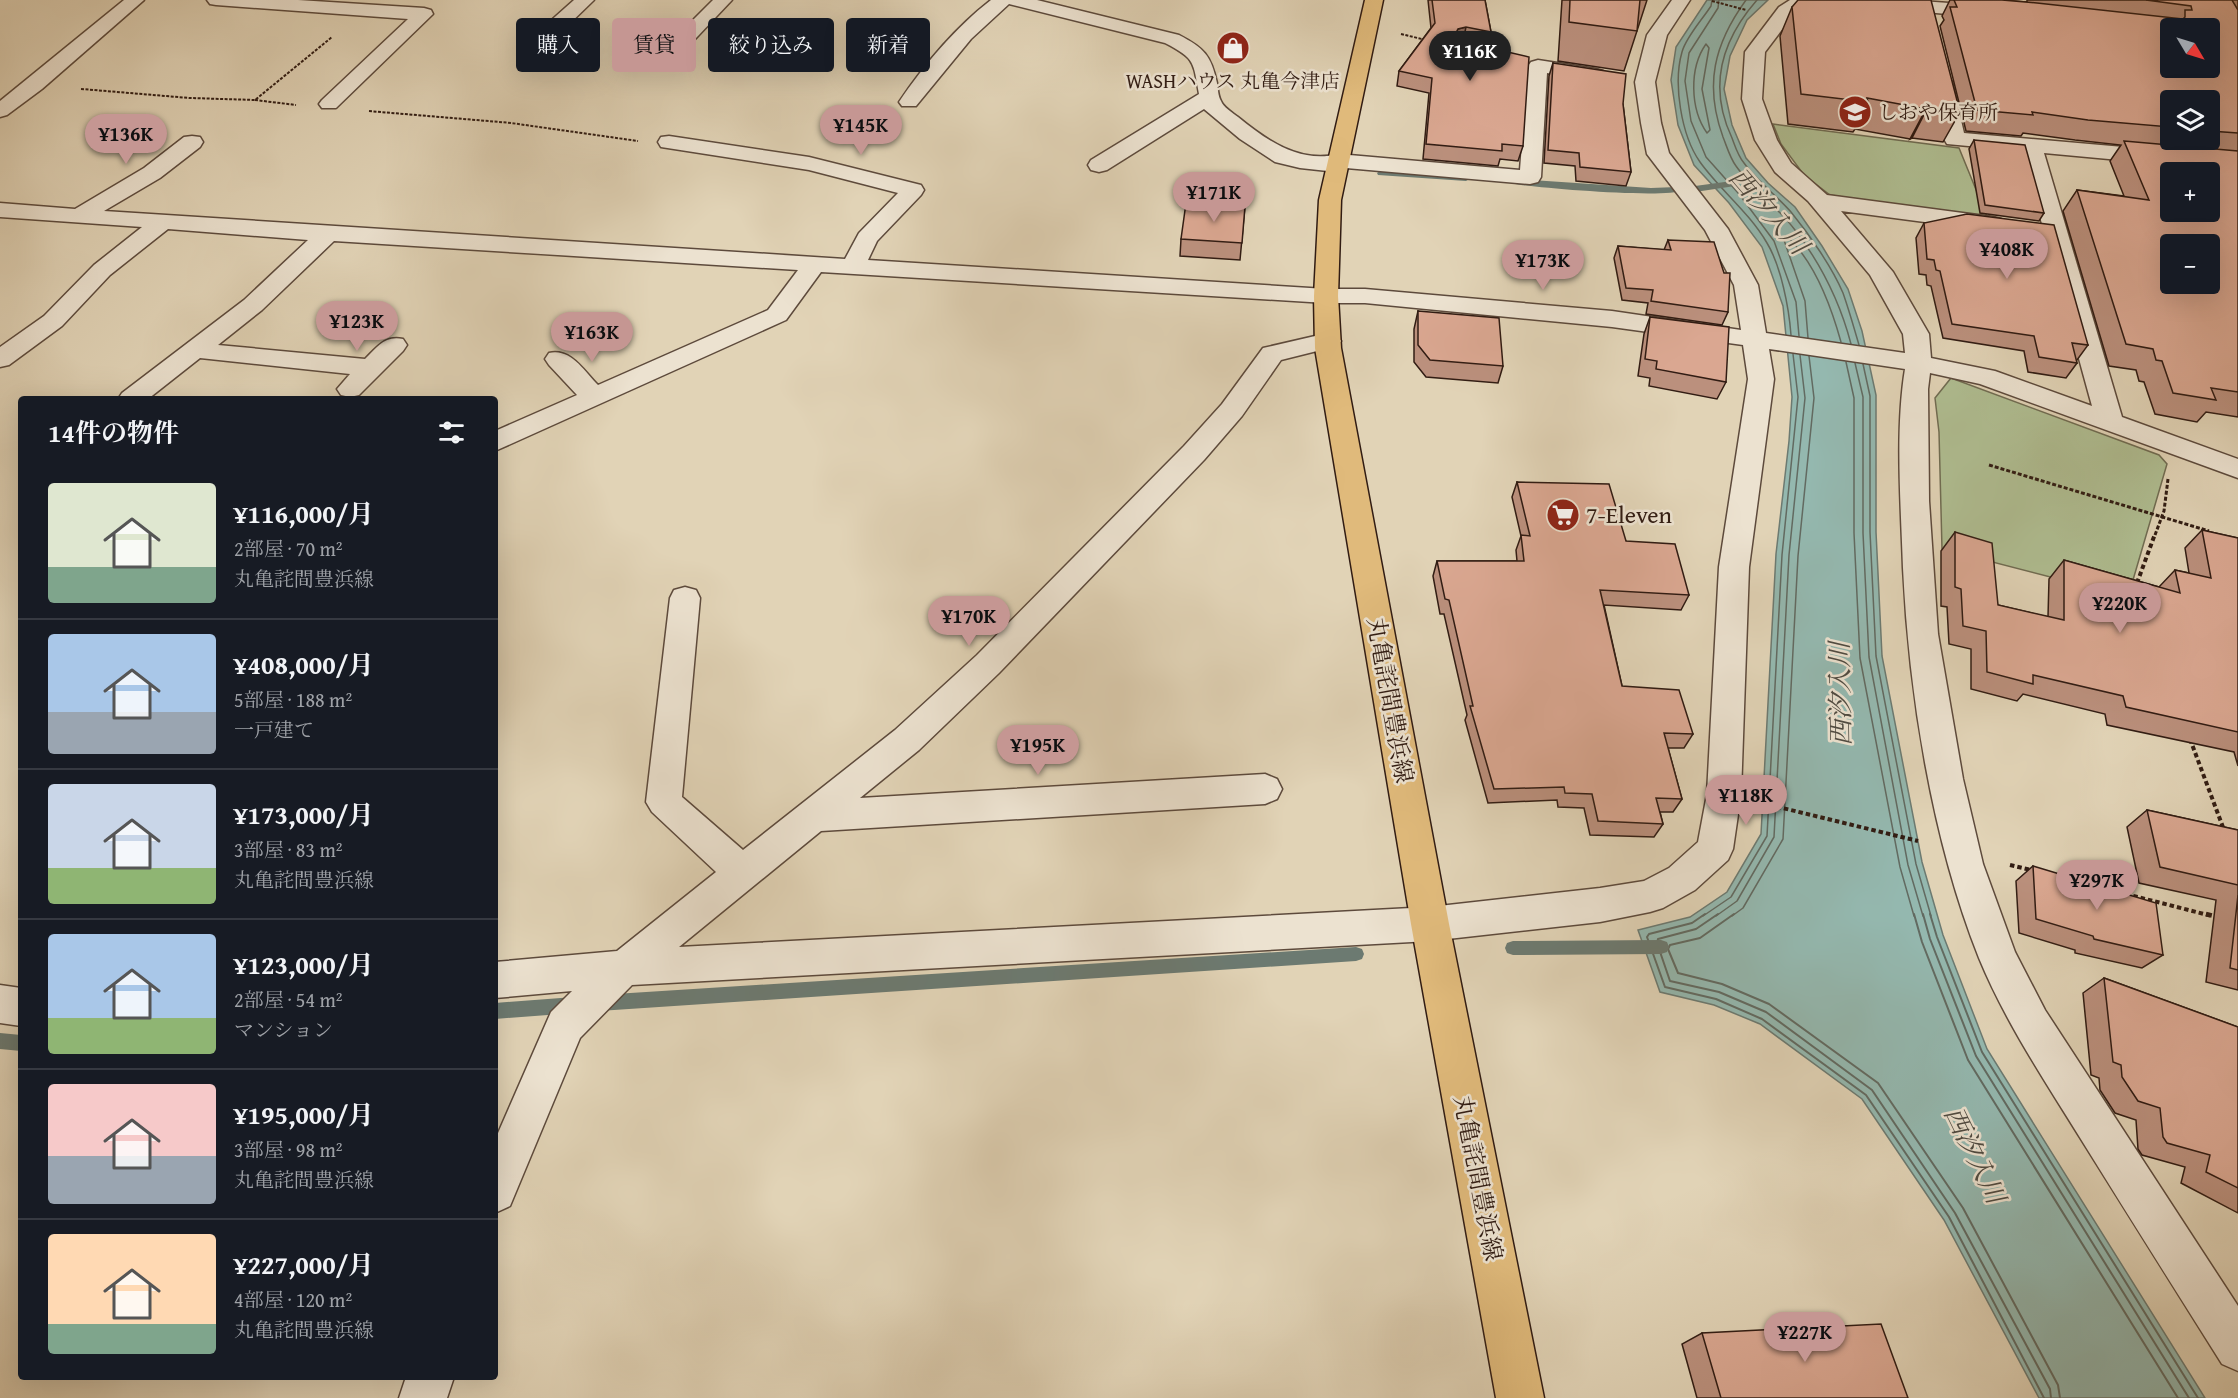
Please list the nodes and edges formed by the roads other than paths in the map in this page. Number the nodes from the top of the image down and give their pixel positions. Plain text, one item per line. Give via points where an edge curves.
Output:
1 (135, 0) edge
2 (216, 0) edge
3 (585, 0) edge
4 (723, 0) edge
5 (1003, 0) edge
6 (1015, 0) edge
7 (1374, 0) edge
8 (1681, 0) edge
9 (1803, 0) edge
10 (1898, 5) edge
11 (2014, 14) edge
12 (565, 18) edge
13 (696, 28) edge
14 (930, 43) edge
15 (954, 46) junction
16 (350, 61) dead end
17 (373, 62) junction
18 (1517, 62) edge
19 (1938, 64) edge
20 (1538, 66) junction
21 (1627, 80) junction
22 (1209, 97) junction
23 (909, 102) dead end
24 (329, 104) dead end
25 (0, 111) edge
26 (192, 142) dead end
27 (669, 142) road end
28 (2031, 146) junction
29 (1338, 163) junction
30 (2238, 164) edge
31 (1099, 165) dead end
32 (1820, 201) junction
33 (2, 212) edge
34 (79, 216) junction
35 (163, 222) junction
36 (2010, 226) edge
37 (328, 234) junction
38 (815, 264) junction
39 (853, 267) junction
40 (1326, 296) junction
41 (1755, 339) junction
42 (1328, 341) junction
43 (394, 345) dead end
44 (194, 350) junction
45 (0, 358) edge
46 (558, 360) dead end
47 (1907, 361) junction
48 (371, 368) junction
49 (350, 389) dead end
50 (135, 396) edge
51 (594, 397) junction
52 (2110, 423) junction
53 (498, 441) edge
54 (2238, 469) edge
55 (685, 598) dead end
56 (1264, 789) dead end
57 (815, 816) junction
58 (743, 873) junction
59 (1430, 924) junction
60 (615, 975) junction
61 (498, 980) edge
62 (0, 1004) edge
63 (18, 1007) edge
64 (498, 1184) edge
65 (2238, 1348) edge
66 (429, 1380) edge
67 (423, 1398) edge
68 (1520, 1398) edge

1 - 25 street via 39,84
2 - 17 street via 424,14
3 - 12 street
4 - 13 street
5 - 15 street
6 - 22 street via 1172,39 1193,50 1203,63
7 - 29 main road, 丸亀詫間豊浜線
8 - 21 street
9 - 32 street via 1786,11 1755,51 1752,99 1766,140 1783,167
10 - 11 street via 1924,15
14 - 15 street
15 - 23 street
16 - 17 street
17 - 24 street
18 - 20 street
19 - 28 street via 1955,139
20 - 21 street
20 - 29 street via 1530,177
21 - 41 street via 1651,123 1658,154 1716,229 1746,285
22 - 29 street via 1211,105 1227,120 1283,157
22 - 31 street
26 - 34 street via 152,173
27 - 39 street via 809,164 913,190 867,238
28 - 30 street
28 - 52 street via 2045,231
29 - 40 main road, 丸亀詫間豊浜線 via 1329,200
32 - 36 street
32 - 47 street via 1881,272 1902,307 1916,334
33 - 34 street
34 - 35 street
35 - 37 street
35 - 45 street via 102,270 62,324
37 - 38 street
37 - 44 street via 253,305
38 - 39 street
38 - 51 street via 777,315
39 - 40 street
40 - 41 street via 1365,296 1612,320
40 - 42 main road, 丸亀詫間豊浜線
41 - 47 street
41 - 59 street via 1761,380 1734,567 1724,794 1715,849 1682,879 1650,896
42 - 57 street via 1272,354 1232,410 1194,453 988,664 907,740
42 - 59 main road, 丸亀詫間豊浜線
43 - 48 street
44 - 48 street
44 - 50 street
46 - 51 street
47 - 52 street via 1986,377
47 - 65 street via 1915,389 1915,501 1922,634 1963,854 1998,957 2031,1023
48 - 49 street
51 - 53 street
52 - 54 street
55 - 58 street via 664,802
56 - 57 street
57 - 58 street
58 - 60 street
59 - 60 street
59 - 68 main road, 丸亀詫間豊浜線
60 - 61 street
60 - 64 street via 565,1025
62 - 63 street
66 - 67 street

